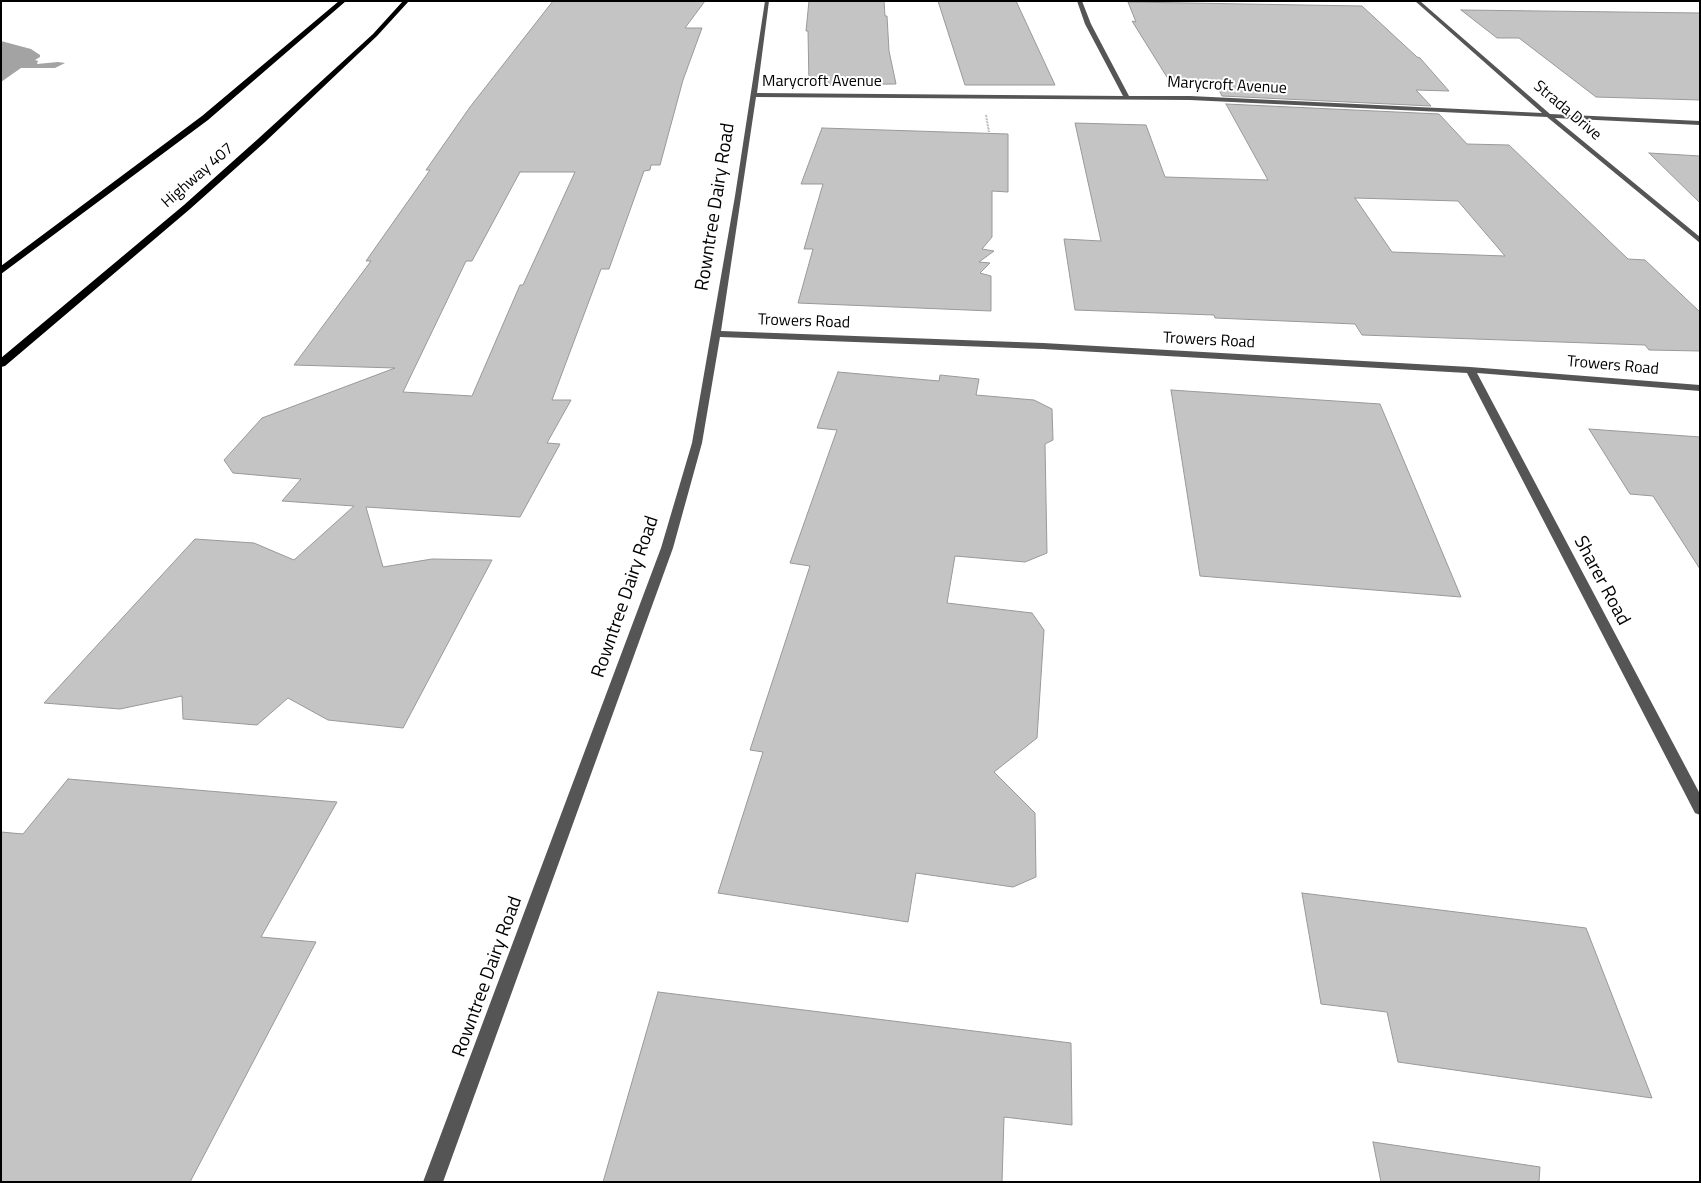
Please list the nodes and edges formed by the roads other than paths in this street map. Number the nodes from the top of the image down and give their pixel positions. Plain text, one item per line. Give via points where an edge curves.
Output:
1 (343, 1) edge
2 (406, 1) edge
3 (767, 1) edge
4 (1079, 1) edge
5 (1417, 1) edge
6 (412, 7) dead end
7 (375, 35) junction
8 (754, 95) junction
9 (1126, 96) junction
10 (1550, 116) junction
11 (1700, 123) edge
12 (1700, 241) edge
13 (1, 271) edge
14 (715, 334) junction
15 (1, 364) edge
16 (1470, 370) junction
17 (1700, 388) edge
18 (1700, 809) edge
19 (433, 1182) edge

1 - 13 highway via 204,118
2 - 7 highway, Highway 407
3 - 8 street, Rowntree Dairy Road
4 - 9 street
5 - 10 street, Strada Drive
6 - 7 highway
7 - 15 highway, Highway 407 via 194,201
8 - 9 street, Marycroft Avenue
8 - 14 street, Rowntree Dairy Road
9 - 10 street, Marycroft Avenue
10 - 11 street, Marycroft Avenue
10 - 12 street, Strada Drive
14 - 16 street, Trowers Road via 1043,346
14 - 19 street, Rowntree Dairy Road via 697,443 661,570 590,753 581,785
16 - 17 street, Trowers Road
16 - 18 street, Sharer Road

